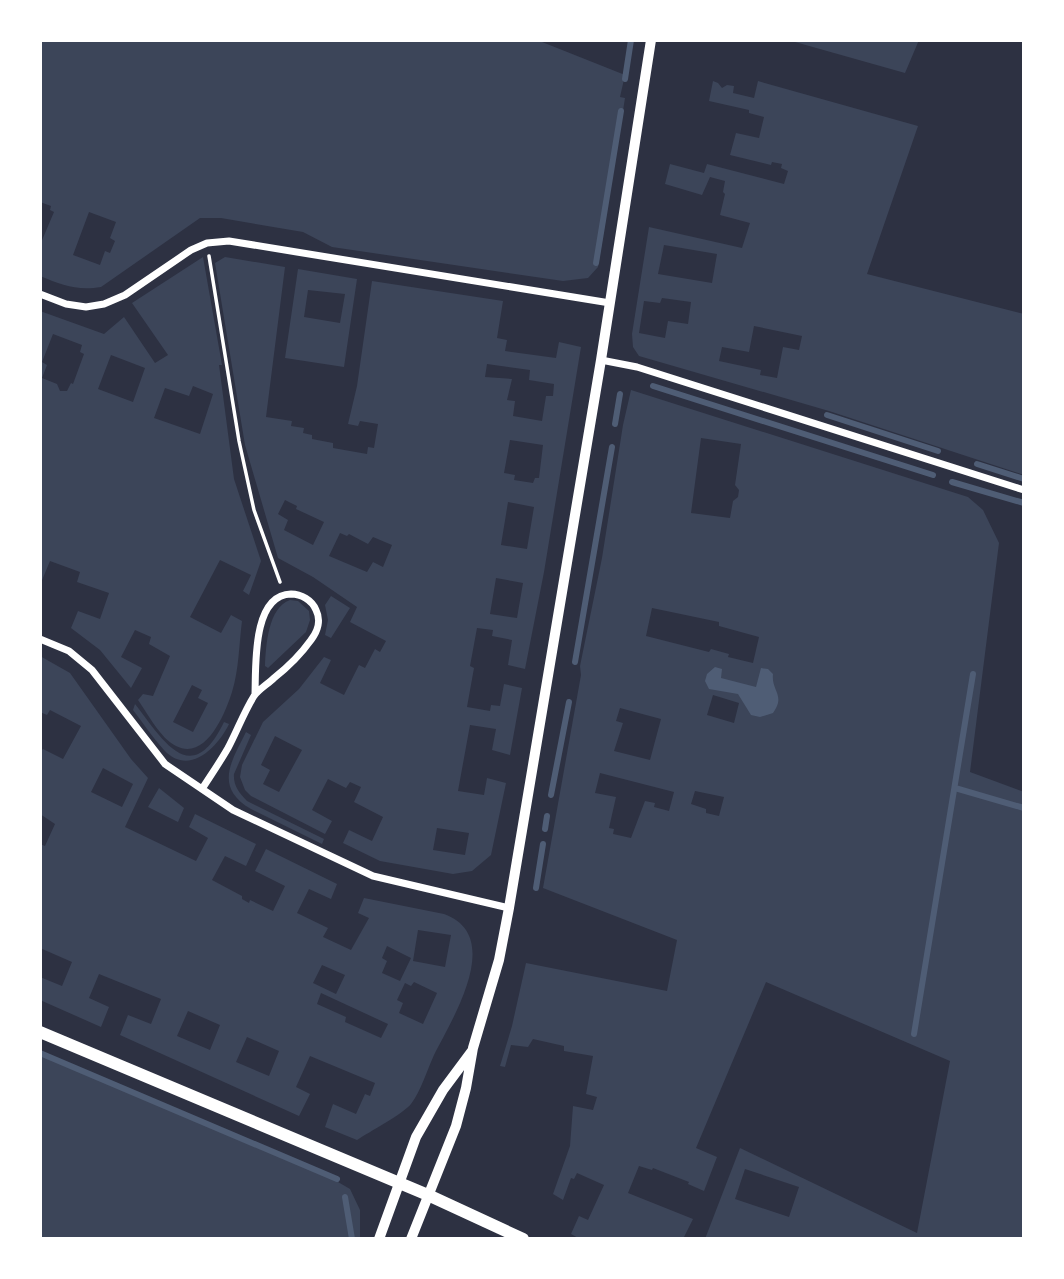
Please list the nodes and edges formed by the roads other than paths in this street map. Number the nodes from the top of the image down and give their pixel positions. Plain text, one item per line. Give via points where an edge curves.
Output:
1 (651, 40) edge
2 (40, 294) edge
3 (610, 303) junction
4 (601, 360) junction
5 (1024, 490) edge
6 (40, 639) edge
7 (255, 694) junction
8 (202, 789) junction
9 (509, 908) junction
10 (40, 1032) edge
11 (473, 1048) junction
12 (399, 1182) junction
13 (428, 1195) junction
14 (379, 1239) edge
15 (411, 1239) edge
16 (523, 1239) edge

1 - 3 street
2 - 3 street via 66,304 104,304 191,250 207,243 229,242
3 - 4 street
4 - 5 street via 636,367
4 - 9 street
6 - 8 street via 69,651 92,670 165,764
7 - 7 street via 313,638 318,627 315,608 308,599 284,594 268,605 260,633
7 - 8 street
8 - 9 street via 233,810 373,876
9 - 11 street
10 - 12 main road
11 - 12 street via 416,1137
11 - 13 street via 456,1126
12 - 13 main road
12 - 14 street
13 - 15 street
13 - 16 main road

